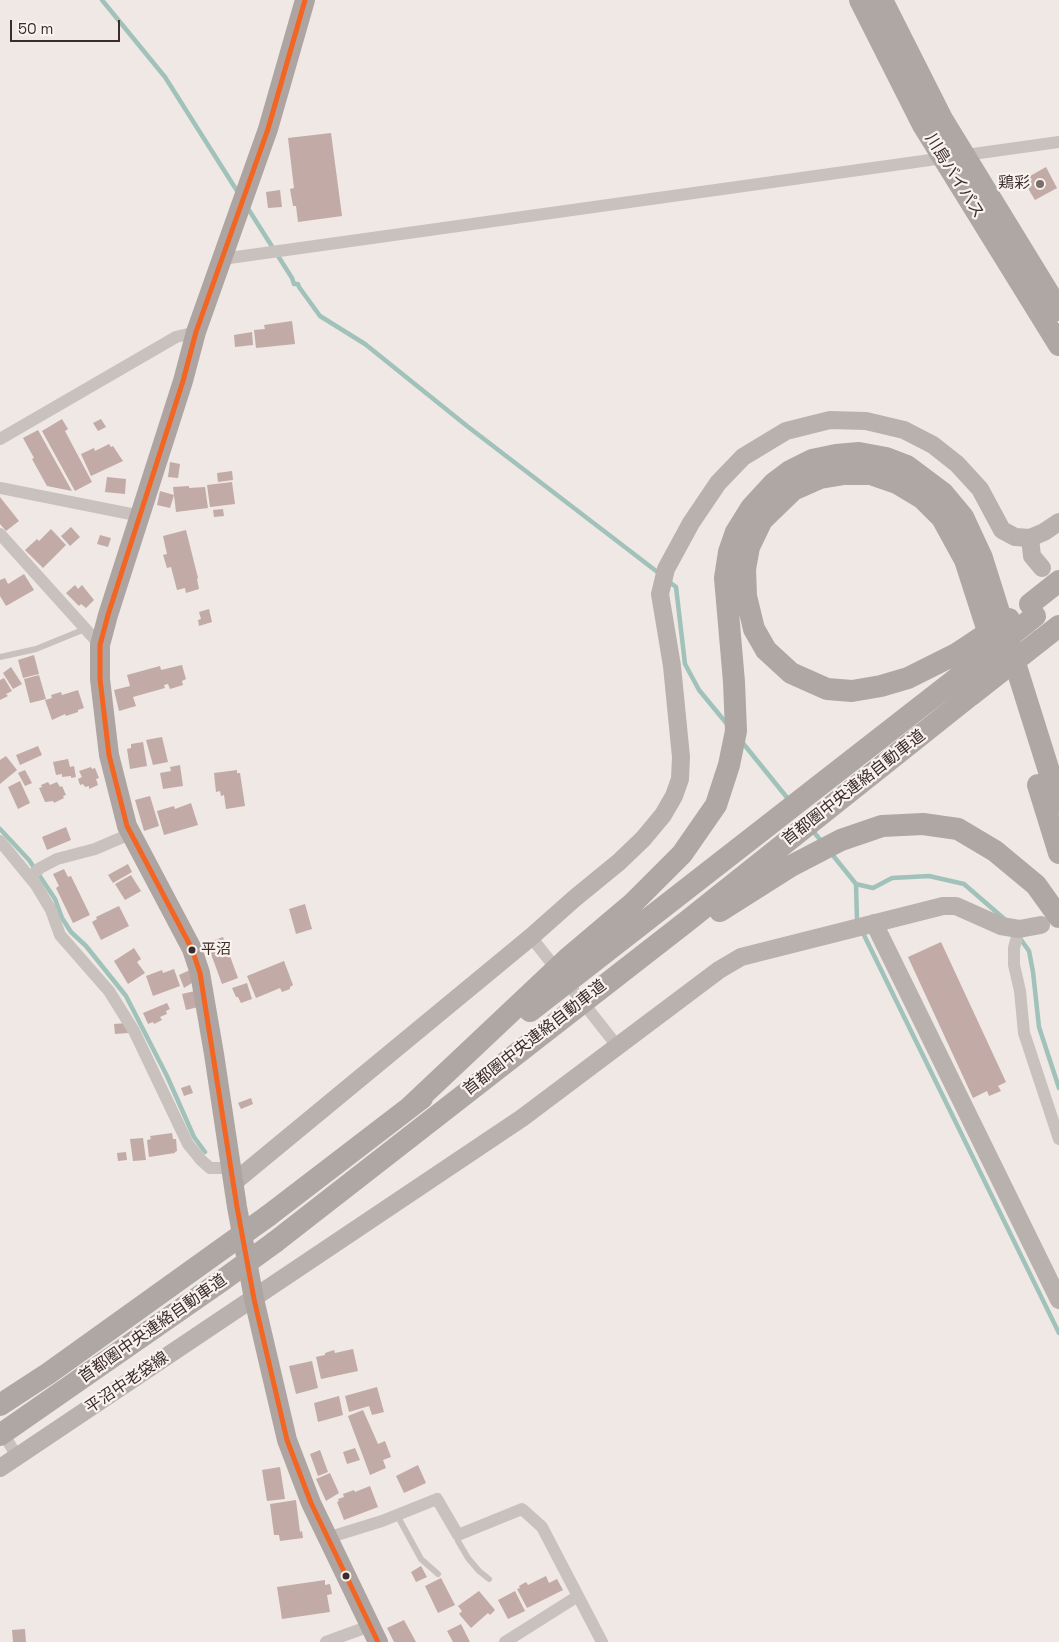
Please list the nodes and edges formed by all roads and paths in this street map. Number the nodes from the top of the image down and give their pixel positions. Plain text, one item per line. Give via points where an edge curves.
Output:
1 (305, 0) edge
2 (860, 0) edge
3 (882, 0) edge
4 (1059, 142) edge
5 (954, 157) junction
6 (222, 259) junction
7 (1059, 310) edge
8 (196, 332) junction
9 (1059, 345) edge
10 (0, 439) edge
11 (0, 488) edge
12 (140, 516) junction
13 (1059, 522) edge
14 (0, 534) edge
15 (1030, 538) junction
16 (1050, 575) edge
17 (1059, 598) edge
18 (1032, 610) junction
19 (1059, 626) edge
20 (85, 629) junction
21 (100, 646) junction
22 (0, 656) edge
23 (961, 663) junction
24 (1059, 803) edge
25 (130, 834) junction
26 (0, 841) edge
27 (1059, 853) edge
28 (34, 874) junction
29 (1050, 921) edge
30 (686, 922) junction
31 (872, 924) junction
32 (1012, 928) junction
33 (531, 937) junction
34 (561, 975) junction
35 (582, 1002) junction
36 (618, 1046) junction
37 (1059, 1140) edge
38 (232, 1175) junction
39 (254, 1298) junction
40 (1059, 1300) edge
41 (0, 1405) edge
42 (0, 1428) edge
43 (0, 1435) edge
44 (17, 1457) junction
45 (0, 1468) edge
46 (397, 1515) junction
47 (458, 1535) junction
48 (327, 1538) junction
49 (438, 1574) dead end
50 (489, 1579) dead end
51 (578, 1596) junction
52 (374, 1634) edge
53 (326, 1642) edge
54 (505, 1642) edge
55 (602, 1642) edge

1 - 6 main road via 268,128
2 - 5 highway, 川島バイパス via 923,125
3 - 5 highway, 川島バイパス via 942,119
4 - 5 street
5 - 6 street
5 - 7 highway, 川島バイパス
5 - 9 highway, 川島バイパス
6 - 8 main road
8 - 10 street via 176,337
8 - 12 main road
11 - 12 street
12 - 21 main road
13 - 15 street
14 - 20 street
15 - 16 street via 1032,556
15 - 33 street via 1015,537 1002,530 980,489 957,464 904,430 866,420 830,420 786,431 744,457 718,483 696,516 666,569 660,594 672,666 681,757 680,779 674,796 643,839
16 - 18 highway
17 - 18 highway
18 - 23 highway, bridge
19 - 30 highway, 首都圏中央連絡自動車道, bridge
20 - 21 street
20 - 22 lane via 36,649
21 - 25 main road via 100,679 109,755
23 - 27 highway via 852,691 826,689 791,673 766,650 754,629 746,596 745,569 749,548 762,520 793,490 820,478 853,474 871,474 896,483 922,498 942,518 965,560
23 - 34 highway, 首都圏中央連絡自動車道 via 793,806
24 - 34 highway via 982,558 963,518 942,493 907,466 859,453 812,460 774,483 751,508 736,532 729,552 725,578 734,682 734,738 716,805 682,854
25 - 28 street via 95,849 57,859
25 - 38 main road via 192,949 200,973
26 - 28 street
28 - 38 street via 60,935 109,991 134,1031 188,1144 210,1168
29 - 30 highway via 1036,885 995,851 958,829 923,824 882,826 841,840 790,866 712,916
29 - 32 street
30 - 35 highway, 首都圏中央連絡自動車道
31 - 32 street, 平沼中老袋線 via 943,906 956,906
31 - 36 street, 平沼中老袋線 via 741,957
31 - 40 street
32 - 37 street via 1024,1033
33 - 34 street
33 - 38 street
34 - 35 street
34 - 41 highway, 首都圏中央連絡自動車道, bridge via 410,1107 268,1216
35 - 36 street
35 - 43 highway, 首都圏中央連絡自動車道, bridge via 274,1242
36 - 39 street, 平沼中老袋線 via 522,1118
38 - 39 main road
39 - 44 street, 平沼中老袋線
39 - 48 main road via 287,1440
42 - 44 street
44 - 45 street, 平沼中老袋線
46 - 47 street via 437,1499
46 - 48 street
46 - 49 lane via 421,1559
47 - 50 lane via 468,1558
47 - 51 street via 522,1509 542,1528
48 - 52 main road
51 - 54 street
51 - 55 street
52 - 53 street

